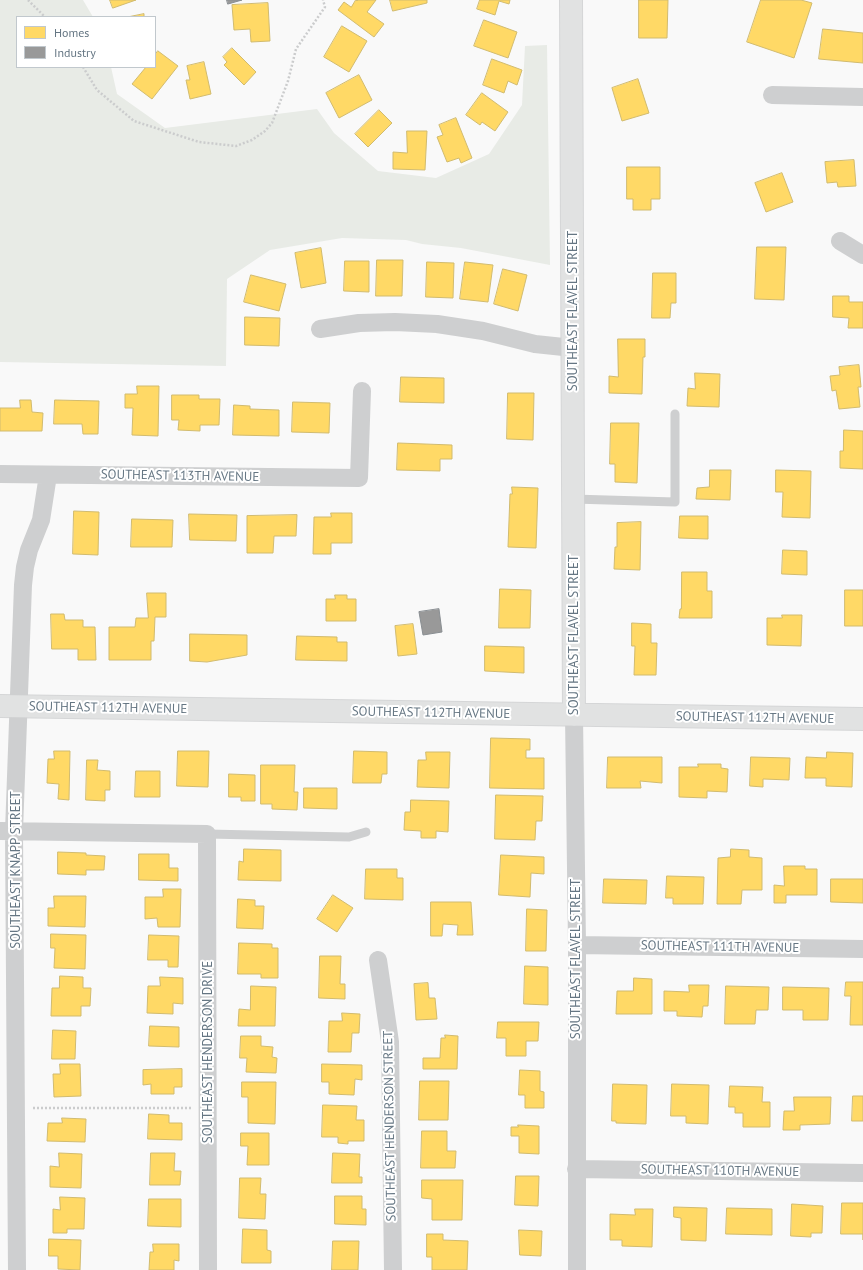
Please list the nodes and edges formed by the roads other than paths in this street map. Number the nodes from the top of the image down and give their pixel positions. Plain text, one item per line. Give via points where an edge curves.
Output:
1 (571, 0) edge
2 (772, 95) dead end
3 (863, 97) edge
4 (840, 241) dead end
5 (863, 255) edge
6 (320, 329) dead end
7 (573, 348) junction
8 (362, 391) dead end
9 (675, 414) dead end
10 (0, 474) edge
11 (48, 475) junction
12 (573, 499) junction
13 (9, 706) edge
14 (574, 715) junction
15 (863, 719) edge
16 (7, 831) edge
17 (366, 832) dead end
18 (207, 834) junction
19 (577, 946) junction
20 (863, 949) edge
21 (378, 960) dead end
22 (576, 1169) junction
23 (863, 1173) edge
24 (17, 1270) edge
25 (208, 1270) edge
26 (393, 1270) edge
27 (577, 1270) edge

1 - 7 main road, SOUTHEAST FLAVEL STREET
2 - 3 street
4 - 5 street
6 - 7 street via 359,323 437,324 483,331 535,344
7 - 12 main road, SOUTHEAST FLAVEL STREET
8 - 11 street, SOUTHEAST 113TH AVENUE via 359,478
9 - 12 lane via 675,502
10 - 11 street, SOUTHEAST 113TH AVENUE
11 - 13 street, SOUTHEAST KNAPP STREET via 41,520 25,567
12 - 14 main road, SOUTHEAST FLAVEL STREET
13 - 14 main road, SOUTHEAST 112TH AVENUE
13 - 16 street, SOUTHEAST KNAPP STREET
14 - 15 main road, SOUTHEAST 112TH AVENUE
14 - 19 street, SOUTHEAST FLAVEL STREET
16 - 18 street
16 - 24 street, SOUTHEAST KNAPP STREET via 17,1108
17 - 18 lane via 349,837
18 - 25 street, SOUTHEAST HENDERSON DRIVE
19 - 20 street, SOUTHEAST 111TH AVENUE
19 - 22 street, SOUTHEAST FLAVEL STREET
21 - 26 street, SOUTHEAST HENDERSON STREET via 390,1042
22 - 23 street, SOUTHEAST 110TH AVENUE
22 - 27 street, SOUTHEAST FLAVEL STREET

